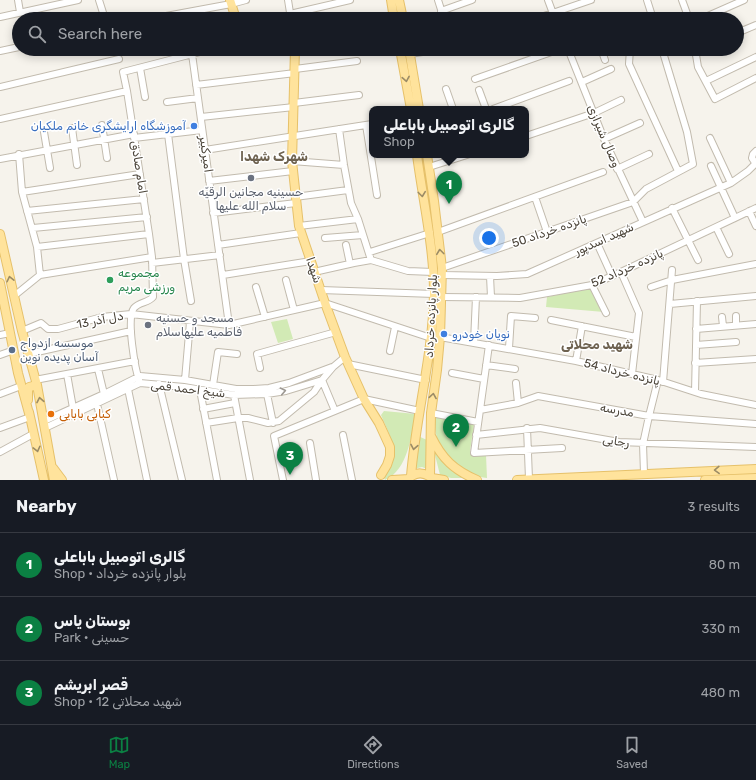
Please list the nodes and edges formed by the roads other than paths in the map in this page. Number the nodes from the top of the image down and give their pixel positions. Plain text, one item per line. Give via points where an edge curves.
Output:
1 (18, 0) edge
2 (78, 0) edge
3 (98, 0) edge
4 (246, 0) edge
5 (288, 0) edge
6 (350, 0) edge
7 (391, 0) edge
8 (399, 0) edge
9 (438, 0) edge
10 (472, 0) edge
11 (548, 0) edge
12 (591, 0) edge
13 (647, 0) edge
14 (682, 0) edge
15 (744, 0) edge
16 (231, 2) edge
17 (48, 3) edge
18 (441, 10) joint
19 (20, 12) joint
20 (102, 12) edge
21 (183, 12) edge
22 (234, 12) edge
23 (290, 12) edge
24 (305, 12) edge
25 (393, 12) edge
26 (402, 12) edge
27 (552, 12) edge
28 (562, 12) edge
29 (651, 12) edge
30 (686, 12) edge
31 (717, 12) edge
32 (12, 14) edge
33 (0, 17) edge
34 (756, 25) edge
35 (744, 30) edge
36 (12, 49) edge
37 (0, 52) edge
38 (185, 56) edge
39 (192, 56) edge
40 (295, 56) edge
41 (401, 56) edge
42 (410, 56) edge
43 (540, 56) edge
44 (571, 56) edge
45 (604, 56) edge
46 (630, 56) edge
47 (664, 56) edge
48 (697, 56) edge
49 (756, 57) edge
50 (119, 59) dead end
51 (605, 60) dead end
52 (357, 61) dead end
53 (140, 68) junction
54 (611, 69) dead end
55 (295, 71) junction
56 (756, 78) edge
57 (475, 79) dead end
58 (569, 81) dead end
59 (706, 81) junction
60 (582, 82) junction
61 (196, 85) junction
62 (0, 86) edge
63 (446, 89) dead end
64 (479, 90) dead end
65 (127, 91) junction
66 (359, 95) dead end
67 (145, 97) dead end
68 (198, 98) junction
69 (621, 100) dead end
70 (168, 102) dead end
71 (294, 105) junction
72 (410, 106) edge
73 (418, 106) edge
74 (452, 106) edge
75 (485, 106) edge
76 (501, 106) edge
77 (594, 113) junction
78 (201, 117) junction
79 (0, 119) edge
80 (640, 123) dead end
81 (102, 125) dead end
82 (369, 125) edge
83 (72, 128) dead end
84 (339, 129) junction
85 (202, 130) junction
86 (44, 132) dead end
87 (168, 134) junction
88 (529, 135) edge
89 (134, 136) junction
90 (292, 136) junction
91 (710, 138) dead end
92 (104, 139) junction
93 (604, 139) junction
94 (74, 144) junction
95 (47, 149) junction
96 (205, 150) junction
97 (756, 151) edge
98 (19, 154) junction
99 (649, 154) dead end
100 (0, 158) edge
101 (107, 158) dead end
102 (373, 158) edge
103 (417, 158) edge
104 (428, 158) edge
105 (458, 158) edge
106 (292, 161) junction
107 (756, 164) edge
108 (77, 165) dead end
109 (344, 165) junction
110 (711, 166) dead end
111 (429, 167) junction
112 (50, 168) dead end
113 (617, 169) junction
114 (293, 171) junction
115 (678, 171) junction
116 (603, 172) dead end
117 (140, 174) junction
118 (209, 181) junction
119 (731, 183) junction
120 (720, 188) junction
121 (348, 190) junction
122 (22, 192) junction
123 (377, 195) dead end
124 (535, 197) junction
125 (144, 199) junction
126 (296, 200) junction
127 (632, 202) junction
128 (672, 208) junction
129 (756, 208) edge
130 (27, 211) junction
131 (749, 211) junction
132 (214, 213) junction
133 (146, 217) junction
134 (735, 218) junction
135 (358, 219) junction
136 (643, 222) junction
137 (756, 226) edge
138 (716, 227) junction
139 (33, 228) junction
140 (300, 229) junction
141 (547, 232) junction
142 (434, 233) junction
143 (0, 234) edge
144 (149, 234) junction
145 (363, 235) junction
146 (325, 238) dead end
147 (688, 240) junction
148 (597, 243) junction
149 (218, 245) junction
150 (346, 245) dead end
151 (37, 247) junction
152 (370, 252) junction
153 (729, 254) dead end
154 (220, 255) junction
155 (184, 259) junction
156 (152, 260) junction
157 (371, 260) junction
158 (698, 260) dead end
159 (311, 261) junction
160 (350, 264) junction
161 (756, 264) edge
162 (672, 270) dead end
163 (314, 272) junction
164 (433, 272) junction
165 (442, 272) junction
166 (621, 272) junction
167 (40, 275) junction
168 (223, 275) junction
169 (490, 276) junction
170 (612, 276) junction
171 (286, 280) dead end
172 (672, 280) junction
173 (0, 283) edge
174 (592, 285) junction
175 (256, 287) dead end
176 (651, 287) dead end
177 (321, 290) junction
178 (14, 296) junction
179 (438, 296) junction
180 (756, 296) edge
181 (476, 297) junction
182 (490, 298) junction
183 (2, 299) edge
184 (191, 301) dead end
185 (696, 301) junction
186 (325, 303) junction
187 (670, 304) junction
188 (294, 310) junction
189 (606, 313) dead end
190 (131, 314) junction
191 (736, 316) dead end
192 (264, 317) junction
193 (722, 317) dead end
194 (535, 318) dead end
195 (551, 320) dead end
196 (190, 322) junction
197 (756, 324) edge
198 (229, 325) junction
199 (736, 325) junction
200 (582, 326) junction
201 (723, 326) junction
202 (394, 327) junction
203 (696, 329) junction
204 (22, 331) junction
205 (131, 331) junction
206 (336, 332) junction
207 (10, 333) junction
208 (0, 335) edge
209 (440, 337) junction
210 (636, 337) junction
211 (431, 338) junction
212 (474, 342) junction
213 (736, 342) dead end
214 (489, 345) junction
215 (696, 345) junction
216 (509, 348) junction
217 (14, 350) junction
218 (390, 351) dead end
219 (0, 354) edge
220 (237, 354) dead end
221 (29, 358) junction
222 (756, 359) edge
223 (347, 360) junction
224 (135, 361) junction
225 (576, 361) junction
226 (695, 363) junction
227 (486, 365) junction
228 (333, 367) junction
229 (260, 368) dead end
230 (98, 369) junction
231 (515, 369) dead end
232 (18, 373) junction
233 (452, 373) dead end
234 (67, 374) junction
235 (632, 374) junction
236 (484, 379) junction
237 (139, 380) junction
238 (185, 380) junction
239 (322, 380) junction
240 (426, 380) junction
241 (661, 381) junction
242 (36, 382) junction
243 (516, 383) dead end
244 (159, 384) junction
245 (21, 386) junction
246 (213, 386) junction
247 (128, 389) junction
248 (200, 390) junction
249 (254, 392) junction
250 (695, 392) junction
251 (0, 394) edge
252 (104, 394) junction
253 (267, 394) junction
254 (234, 395) junction
255 (364, 399) junction
256 (518, 403) junction
257 (97, 404) junction
258 (235, 404) junction
259 (756, 406) edge
260 (73, 408) junction
261 (203, 409) junction
262 (480, 410) junction
263 (335, 411) junction
264 (420, 411) junction
265 (431, 413) junction
266 (649, 416) junction
267 (30, 417) junction
268 (238, 418) junction
269 (46, 422) junction
270 (478, 422) junction
271 (206, 423) junction
272 (273, 423) junction
273 (756, 424) edge
274 (0, 428) edge
275 (527, 428) junction
276 (417, 431) junction
277 (430, 433) junction
278 (33, 434) junction
279 (343, 435) dead end
280 (476, 435) junction
281 (310, 443) dead end
282 (643, 444) junction
283 (756, 447) edge
284 (562, 448) dead end
285 (528, 450) junction
286 (0, 452) edge
287 (50, 462) junction
288 (41, 464) junction
289 (756, 469) edge
290 (644, 473) junction
291 (382, 478) edge
292 (409, 478) edge
293 (432, 478) edge
294 (756, 478) edge
295 (529, 479) edge
296 (38, 480) edge
297 (44, 480) edge
298 (54, 480) edge
299 (62, 480) edge
300 (114, 480) edge
301 (147, 480) edge
302 (182, 480) edge
303 (217, 480) edge
304 (250, 480) edge
305 (283, 480) edge
306 (316, 480) edge
307 (352, 480) edge
308 (374, 480) edge
309 (392, 480) edge
310 (444, 480) edge
311 (477, 480) edge
312 (517, 480) edge
313 (705, 480) edge

1 - 19 street
2 - 17 street
3 - 20 street
4 - 16 street
5 - 23 street
6 - 24 street
7 - 25 main road
8 - 26 main road
9 - 18 street
10 - 18 street
11 - 27 street
12 - 28 street
13 - 29 street
14 - 30 street
15 - 31 street
16 - 21 street
16 - 22 main road
17 - 19 street
32 - 33 street
34 - 35 street
36 - 37 street
38 - 53 street
39 - 61 street, امیرکبیر
40 - 55 main road, شهدا
41 -> 72 main road
42 - 73 main road
43 - 57 street
44 - 60 street, وصال شیرازی
45 - 51 street
46 - 115 street via 629,64
47 - 115 street via 687,132 693,164
48 - 59 street via 698,67
49 - 59 street
50 - 62 street
52 - 55 street
53 - 65 street, امام صادق via 122,72
53 - 67 street
54 - 60 street
55 - 61 street
55 - 71 main road, شهدا
56 - 59 street via 715,99
58 - 76 street
60 - 77 street, وصال شیرازی
61 - 68 street, امیرکبیر
63 - 74 street
64 - 75 street
65 - 79 street
65 - 89 street, امام صادق
66 - 71 street
68 - 70 street
68 - 78 street, امیرکبیر
69 - 77 street
71 - 78 street
71 - 90 main road, شهدا
77 - 88 street
77 - 93 street, وصال شیرازی
78 - 85 street, امیرکبیر
80 - 93 street
81 - 92 street
82 - 84 street
83 - 94 street
84 - 90 street
84 - 109 street
85 - 87 street
85 - 96 street, امیرکبیر
86 - 95 street
87 - 89 street
87 - 155 street
89 - 92 street
89 - 117 street, امام صادق
90 - 96 street
90 - 106 main road, شهدا
91 - 119 street
92 - 94 street
92 - 101 street
93 - 113 street, وصال شیرازی
94 - 95 street
94 - 108 street
95 - 98 street
95 - 112 street
96 - 118 street, امیرکبیر
97 - 107 street via 752,156
98 - 100 street
98 - 122 street
99 - 113 street
102 - 123 street
103 -> 142 main road, بلوار پانزده خرداد via 423,202
104 - 111 main road, بلوار پانزده خرداد
105 - 111 street
106 - 109 street
106 - 114 main road, شهدا
107 - 119 street, شهید اسدپور
109 - 121 street
110 - 120 street
111 - 142 main road, بلوار پانزده خرداد
113 - 127 street, وصال شیرازی
114 - 118 street
114 - 126 main road, شهدا
115 - 127 street via 646,189
116 - 124 street
117 - 122 street
117 - 125 street, امام صادق
118 - 132 street, امیرکبیر
119 - 120 street, شهید اسدپور
120 - 128 street, شهید اسدپور
120 - 134 street
121 - 126 street
121 - 135 street
122 - 130 street
124 - 141 street
124 - 142 street
125 - 130 street
125 - 133 street, امام صادق
126 - 132 street
126 - 140 main road, شهدا
127 - 136 street, وصال شیرازی
127 - 141 street, پانزده خرداد 50
128 - 136 street, شهید اسدپور
128 - 147 street
129 - 131 street, پانزده خرداد 52
130 - 139 street
131 - 134 street, پانزده خرداد 52
131 - 137 street
132 - 149 street, امیرکبیر
133 - 139 street
133 - 144 street, امام صادق
134 - 138 street, پانزده خرداد 52
135 - 140 street
135 - 145 street
136 - 148 street, شهید اسدپور
138 - 147 street, پانزده خرداد 52
138 - 153 street
139 - 151 street
140 - 149 street
140 - 159 main road, شهدا
141 - 165 street, پانزده خرداد 50
142 - 152 street
142 - 164 main road, بلوار پانزده خرداد
165 -> 142 main road, بلوار پانزده خرداد
178 -> 143 main road
144 - 151 street
144 - 156 street, امام صادق
145 - 146 street
145 - 152 street
147 - 158 street
147 - 166 street, پانزده خرداد 52
148 - 169 street, شهید اسدپور via 527,274
148 - 170 street
149 - 154 street, امیرکبیر
150 - 160 street
151 - 167 street
152 - 157 street
154 - 155 street
154 - 168 street, امیرکبیر
155 - 156 street
155 - 184 street
156 - 167 street
156 - 190 street, امام صادق via 153,297 140,303
157 - 160 street
157 - 164 street via 408,271
159 - 163 main road, شهدا
159 - 168 street
160 - 163 street
161 - 172 street
162 - 172 street
163 - 177 main road, شهدا
164 - 179 main road, بلوار پانزده خرداد
165 - 169 street, شهید اسدپور
165 - 179 main road, بلوار پانزده خرداد
166 - 170 street, پانزده خرداد 52
166 - 210 street via 639,313
167 - 178 street
168 - 198 street, امیرکبیر
169 - 182 street
170 - 174 street, پانزده خرداد 52
171 - 188 street
172 - 176 street
172 - 187 street
173 - 183 main road
174 - 182 street, پانزده خرداد 52 via 520,298
174 - 189 street
175 - 192 street
177 - 179 street, پانزده خرداد 52
177 - 186 main road, شهدا
178 - 204 main road
179 - 181 street, پانزده خرداد 52
179 - 209 main road, بلوار پانزده خرداد
179 - 211 main road, بلوار پانزده خرداد
180 - 185 street
181 - 182 street, پانزده خرداد 52
181 - 212 street
183 - 207 main road
185 - 187 street
185 - 203 street
186 - 188 street, دل آذر 13
186 - 202 street
186 - 206 main road, شهدا
187 - 241 street
188 - 192 street, دل آذر 13
190 - 196 street, دل آذر 13
190 - 204 street, دل آذر 13 via 102,317 58,329 48,329 41,322
190 - 205 street
191 - 199 street
192 - 198 street, دل آذر 13
193 - 201 street
194 - 216 street via 511,316
195 - 200 street
196 - 198 street, دل آذر 13
196 - 238 street
197 - 199 street
199 - 201 street
200 - 210 street
200 - 225 street
201 - 203 street
202 - 211 street
202 - 218 street
203 - 215 street
204 - 221 main road
205 - 221 street
205 - 224 street
206 - 223 main road, شهدا
206 - 229 street via 256,354
207 - 208 street
207 - 217 main road
209 - 212 street, پانزده خرداد 54
265 -> 209 main road, بلوار پانزده خرداد
210 - 235 street
211 - 240 main road, بلوار پانزده خرداد
212 - 214 street, پانزده خرداد 54
213 - 215 street
214 - 216 street, پانزده خرداد 54
214 - 227 street
215 - 226 street
216 - 225 street, پانزده خرداد 54
217 - 219 street
217 - 232 main road
220 - 246 street via 218,352
221 - 232 main road via 30,374 22,376
221 - 242 main road
222 - 226 street
223 - 228 street, شیخ احمد قمی
223 - 240 street
223 - 255 main road, شهدا
224 - 230 street
224 - 237 street
225 - 235 street, پانزده خرداد 54
226 - 250 street
227 - 231 street
227 - 236 street
228 - 239 street, شیخ احمد قمی
228 - 249 street, شیخ احمد قمی
230 - 234 street
230 - 252 street
232 - 245 main road
233 - 236 street
234 - 242 street
234 - 260 street
235 - 241 street, پانزده خرداد 54
236 - 262 street
237 - 238 street, شیخ احمد قمی via 140,376
237 - 244 street, شیخ احمد قمی
237 - 247 street, شیخ احمد قمی
237 - 252 street, شیخ احمد قمی
238 - 246 street, شیخ احمد قمی
253 -> 239 street, شیخ احمد قمی
239 - 263 street
239 - 272 street via 314,392 279,421
240 - 264 main road, بلوار پانزده خرداد
241 - 250 street, پانزده خرداد 54
241 - 266 street
242 - 267 main road via 28,391
269 -> 242 main road
243 - 256 street
244 - 248 street, شیخ احمد قمی
244 - 302 street
245 - 251 street
245 - 267 main road
246 - 249 street, شیخ احمد قمی
247 - 257 street, شیخ احمد قمی
247 - 301 street
248 - 254 street, شیخ احمد قمی
248 - 261 street
249 - 253 street, شیخ احمد قمی
249 - 254 street, شیخ احمد قمی
250 - 259 street, پانزده خرداد 54
252 - 260 street, شیخ احمد قمی
253 - 272 street
254 - 258 street
255 - 263 street
255 - 264 street
255 - 291 main road, شهدا via 390,447 390,456
256 - 262 street, مدرسه
256 - 266 street, مدرسه via 538,396
257 - 269 street, شیخ احمد قمی via 54,424
257 - 300 street
258 - 261 street
258 - 268 street
260 - 269 street, شیخ احمد قمی
261 - 271 street
262 - 270 street
263 - 305 street via 274,436
264 - 276 main road, بلوار پانزده خرداد
265 - 270 street
265 - 277 main road, بلوار پانزده خرداد
266 - 273 street, مدرسه
266 - 282 street
267 - 274 street
267 - 278 main road
268 - 271 street
268 - 272 street
268 - 304 street
269 - 287 main road
270 - 280 street
271 - 303 street
275 - 280 street, رجایی
275 - 282 street, رجایی
275 - 285 street
276 - 277 main road via 425,436
276 -> 292 main road, بلوار پانزده خرداد
277 - 293 main road, بلوار پانزده خرداد
277 - 311 main road via 437,449 450,464
278 - 286 street
278 -> 288 main road
279 - 307 street
280 - 285 street via 474,453
281 - 306 street
282 - 283 street, رجایی
282 - 290 street
284 - 285 street
285 - 295 street
287 - 298 main road
287 - 299 main road
288 - 296 main road
288 - 297 main road
289 -> 290 main road
290 - 295 main road
291 - 308 main road, شهدا
292 - 293 main road via 420,473
292 - 309 main road
293 - 310 main road
294 - 313 main road
295 - 312 main road

